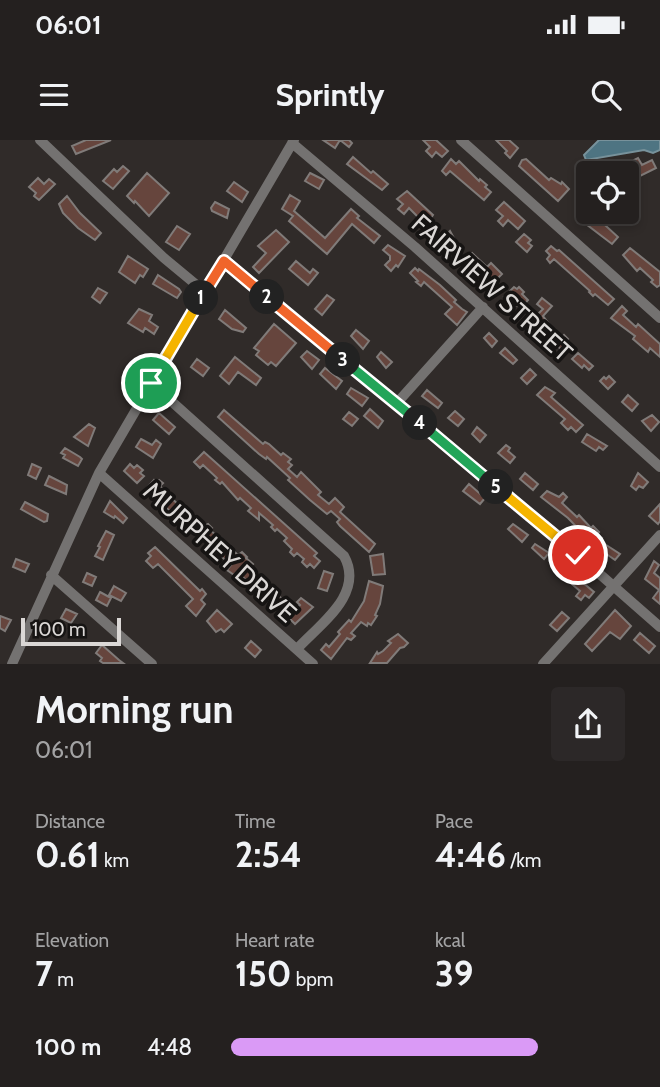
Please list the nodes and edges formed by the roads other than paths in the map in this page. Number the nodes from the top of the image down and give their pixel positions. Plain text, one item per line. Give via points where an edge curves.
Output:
1 (40, 140) edge
2 (461, 140) edge
3 (293, 142) edge
4 (224, 261) junction
5 (205, 292) junction
6 (482, 307) junction
7 (660, 318) edge
8 (151, 383) junction
9 (396, 404) junction
10 (660, 467) edge
11 (99, 473) junction
12 (660, 535) edge
13 (51, 575) junction
14 (612, 585) junction
15 (660, 627) edge
16 (297, 649) junction
17 (12, 663) edge
18 (152, 663) edge
19 (313, 663) edge
20 (543, 663) edge

1 - 5 street
2 - 7 street
3 - 4 street
3 - 6 street, FAIRVIEW STREET
4 - 5 street
4 - 9 street
5 - 8 street
6 - 9 street
6 - 10 street, FAIRVIEW STREET
8 - 11 street
8 - 16 street via 344,556 350,574 348,592
9 - 14 street
11 - 13 street
11 - 16 street, MURPHEY DRIVE
12 - 14 street
13 - 17 street
13 - 18 street
14 - 15 street
14 - 20 street
16 - 19 street, MURPHEY DRIVE

